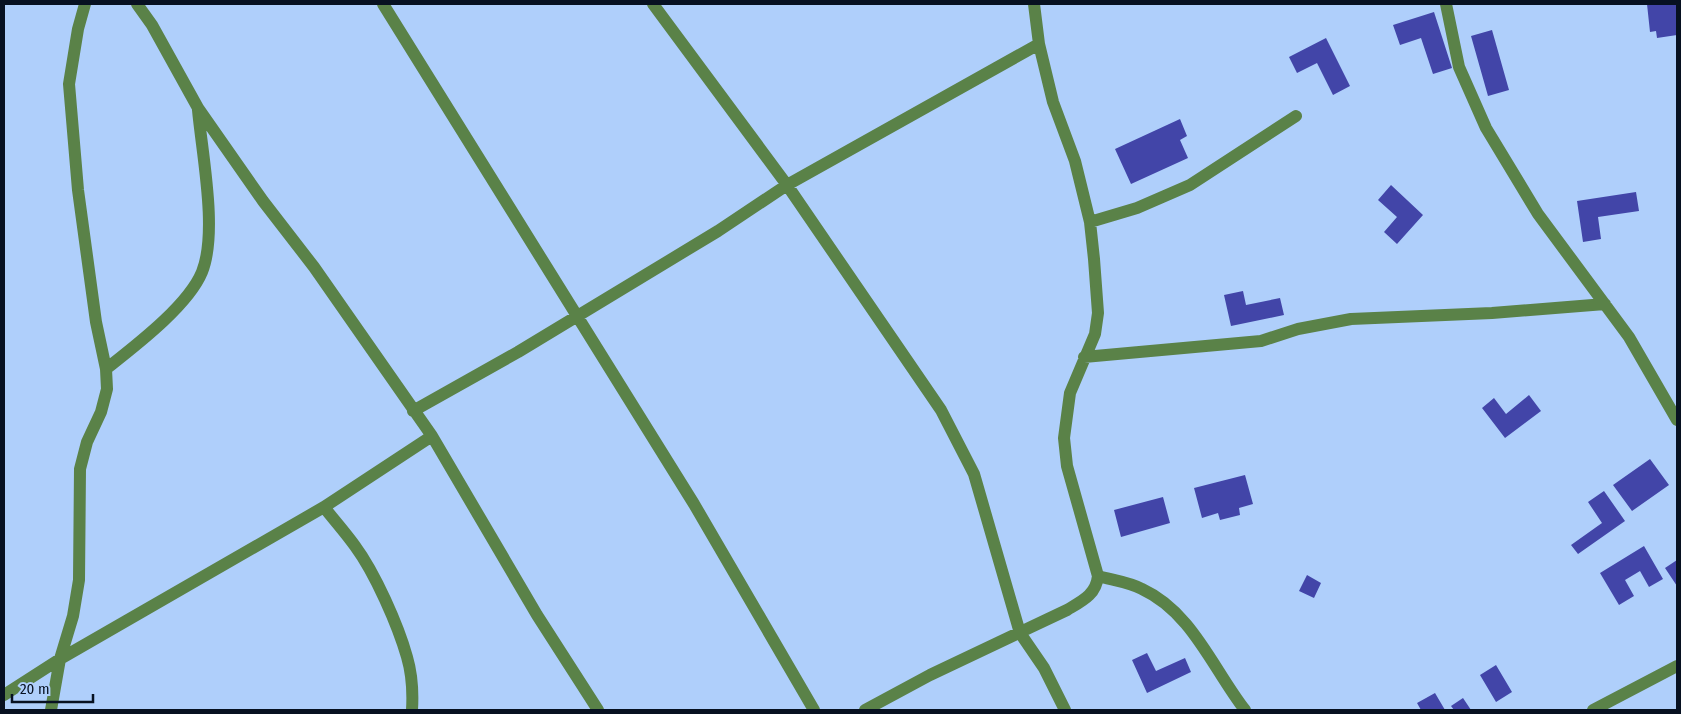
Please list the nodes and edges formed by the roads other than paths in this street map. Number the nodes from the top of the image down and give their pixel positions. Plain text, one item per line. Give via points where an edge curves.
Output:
1 (85, 4) edge
2 (138, 4) edge
3 (383, 4) edge
4 (653, 4) edge
5 (1034, 4) edge
6 (1446, 4) edge
7 (1039, 44) junction
8 (198, 108) junction
9 (1296, 116) dead end
10 (787, 185) junction
11 (1090, 222) junction
12 (1605, 304) junction
13 (578, 315) junction
14 (1084, 356) junction
15 (106, 369) junction
16 (413, 411) junction
17 (1677, 420) edge
18 (432, 436) junction
19 (324, 507) junction
20 (1098, 576) junction
21 (1020, 633) junction
22 (60, 659) junction
23 (1677, 666) edge
24 (4, 695) edge
25 (51, 704) edge
26 (59, 710) edge
27 (412, 710) edge
28 (598, 710) edge
29 (814, 710) edge
30 (865, 710) edge
31 (1065, 710) edge
32 (1245, 710) edge
33 (1593, 710) edge

1 - 15 street via 69,84 78,190 96,322
2 - 8 street
3 - 13 street
4 - 10 street
5 - 7 street
6 - 12 street via 1459,68 1486,128 1538,214
7 - 10 street
7 - 11 street via 1053,102 1075,161
8 - 15 street via 208,204 208,248 202,273 166,318
8 - 16 street via 314,267
9 - 11 street via 1190,185 1137,208
10 - 13 street via 718,231
10 - 21 street via 941,410 974,474
11 - 14 street via 1098,313 1095,334
12 - 14 street via 1351,319 1298,329 1261,341
12 - 17 street via 1629,337
13 - 16 street
13 - 29 street via 694,504
14 - 20 street via 1070,393 1064,438 1067,466
15 - 22 street via 101,412 87,442 80,469 79,580 73,616
16 - 18 street
18 - 19 street
18 - 28 street via 537,615
19 - 22 street
19 - 27 street via 356,547 399,634 408,658
20 - 21 street via 1097,585 1088,598
20 - 32 street via 1141,588 1168,604 1200,642
21 - 30 street
21 - 31 street via 1044,668
22 - 24 street
22 - 25 street
23 - 33 street
25 - 26 street

